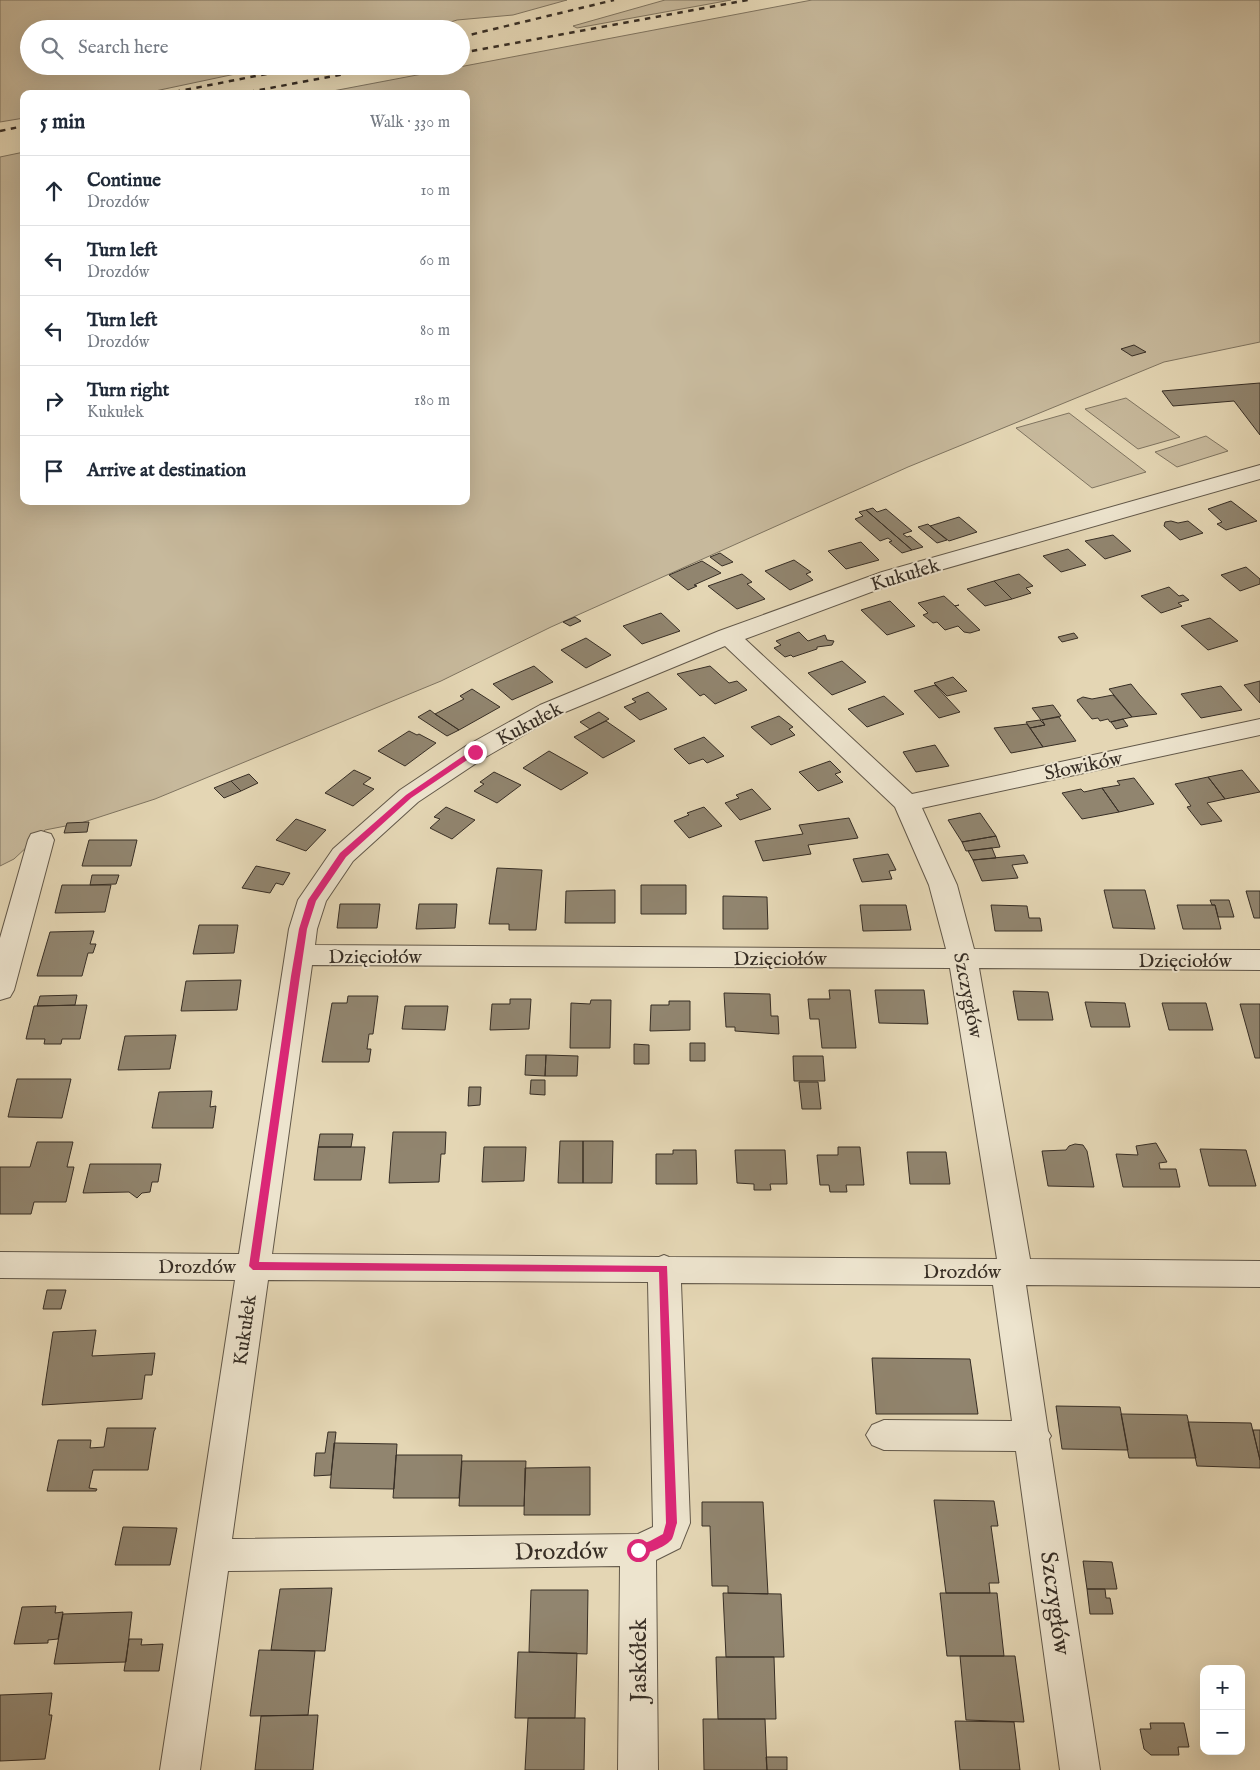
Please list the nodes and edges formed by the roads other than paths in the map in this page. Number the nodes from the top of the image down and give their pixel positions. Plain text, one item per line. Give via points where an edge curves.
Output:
1 (1260, 472) edge
2 (728, 636) junction
3 (1260, 727) edge
4 (906, 803) junction
5 (41, 840) dead end
6 (299, 955) junction
7 (963, 959) junction
8 (1260, 960) edge
9 (0, 990) edge
10 (0, 1265) edge
11 (253, 1266) junction
12 (664, 1268) junction
13 (1012, 1271) junction
14 (1260, 1274) edge
15 (884, 1435) dead end
16 (1033, 1436) junction
17 (638, 1550) junction
18 (212, 1555) junction
19 (180, 1770) edge
20 (638, 1770) edge
21 (1080, 1770) edge

1 - 2 street, Kukułek via 890,577
2 - 4 street, Szczygłów
2 - 6 street, Kukułek via 549,710 475,752 409,796 338,862 312,900
3 - 4 street, Słowików
4 - 7 street, Szczygłów via 943,885
5 - 9 street
6 - 7 street, Dzięciołów
6 - 11 street, Kukułek
7 - 8 street, Dzięciołów
7 - 13 street, Szczygłów via 1014,1258
10 - 11 street, Drozdów
11 - 12 street, Drozdów
11 - 18 street, Kukułek
12 - 13 street, Drozdów
12 - 17 street, Drozdów via 672,1523 667,1537
13 - 14 street, Drozdów
13 - 16 street, Szczygłów via 1009,1284
15 - 16 street
16 - 21 street, Szczygłów
17 - 18 street, Drozdów
17 - 20 street, Jaskółek
18 - 19 street, Kukułek

